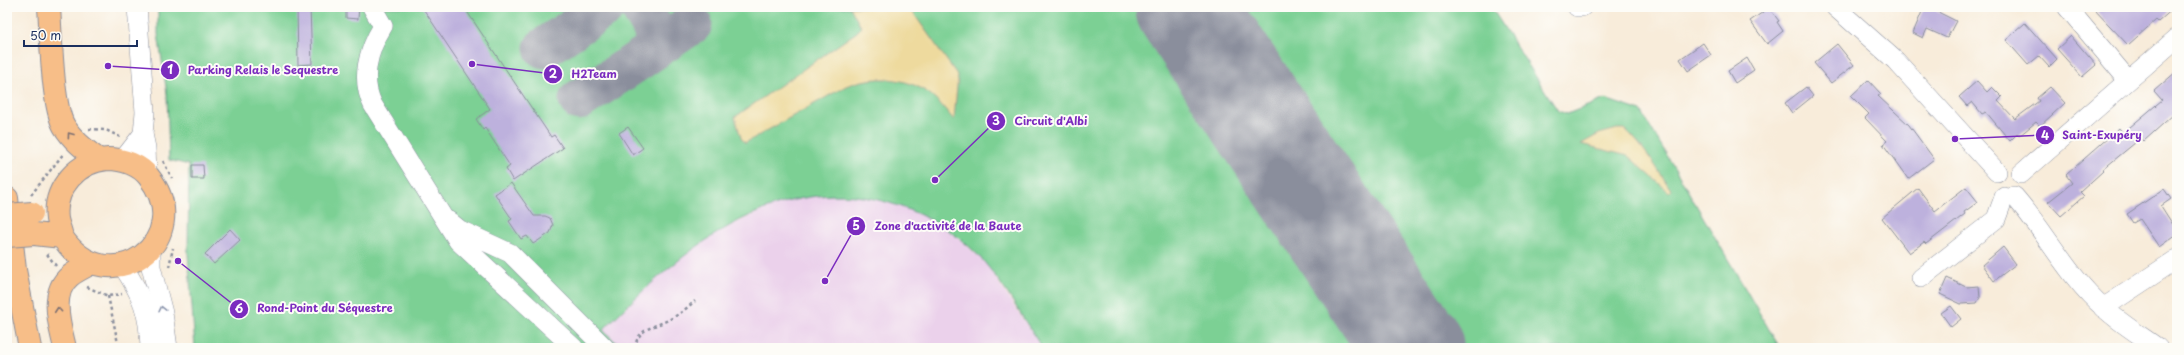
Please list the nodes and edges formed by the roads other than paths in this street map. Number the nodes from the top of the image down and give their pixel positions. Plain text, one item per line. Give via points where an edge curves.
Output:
1 (48, 7) edge
2 (136, 7) edge
3 (372, 7) edge
4 (1577, 7) edge
5 (1582, 7) edge
6 (1835, 7) edge
7 (2067, 7) edge
8 (2177, 38) edge
9 (2128, 80) junction
10 (136, 146) junction
11 (99, 160) junction
12 (1997, 172) junction
13 (2020, 174) junction
14 (2009, 196) junction
15 (7, 198) edge
16 (58, 201) junction
17 (440, 213) junction
18 (32, 214) junction
19 (7, 215) edge
20 (7, 236) edge
21 (62, 237) junction
22 (151, 248) junction
23 (2177, 259) edge
24 (92, 263) junction
25 (122, 265) junction
26 (1921, 278) dead end
27 (2103, 308) junction
28 (30, 348) edge
29 (65, 348) edge
30 (150, 348) edge
31 (168, 348) edge
32 (574, 348) edge
33 (605, 348) edge
34 (2158, 348) edge

11 -> 1 main road via 74,140 63,125 57,104
2 - 10 street via 145,112
3 - 17 street via 383,26 370,54 366,89 373,105
4 - 5 street
6 - 12 street via 1896,61
7 - 9 street
8 - 9 street
9 - 13 street
10 - 11 main road
10 - 22 main road via 135,166 147,174 157,187 163,202 160,234
11 - 16 main road via 73,175
12 - 13 street via 2009,167
12 - 14 street via 1994,176 1994,186 1999,195
13 - 14 street via 2023,184 2019,193
14 - 26 street via 1996,219
14 - 27 street via 2028,211 2063,262
15 - 28 main road via 15,270
16 - 18 main road
16 - 21 main road via 57,219
17 - 32 street via 458,241
17 - 33 street via 460,230 510,253
18 - 19 main road, bridge
18 - 20 main road, bridge
18 - 21 main road
21 - 24 main road via 80,257
22 - 25 main road via 138,259
31 -> 22 street via 163,313 151,267
23 - 27 street
24 - 25 main road
29 -> 24 main road via 59,325 57,301 69,276
25 - 30 street via 139,291 146,310
27 - 34 street

